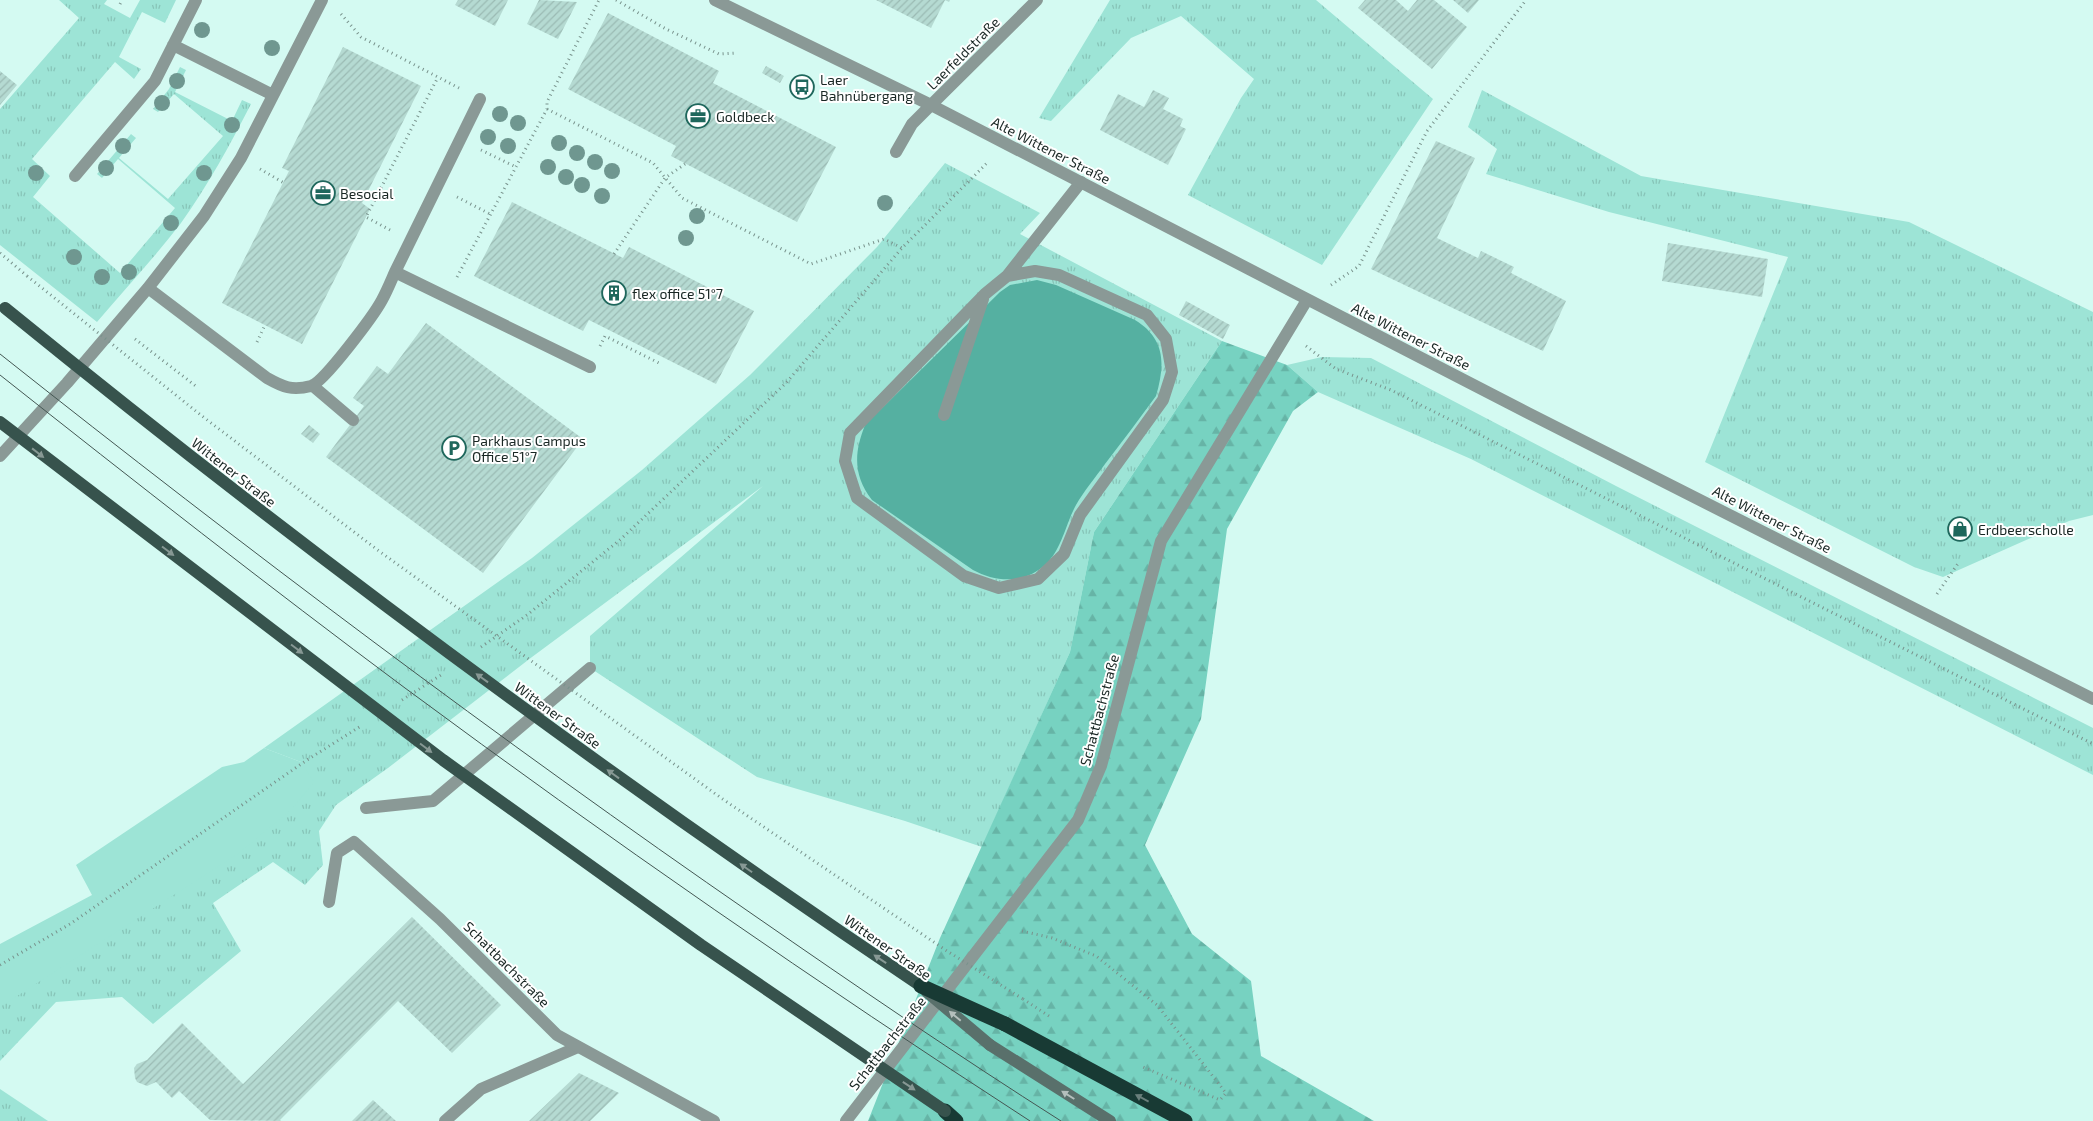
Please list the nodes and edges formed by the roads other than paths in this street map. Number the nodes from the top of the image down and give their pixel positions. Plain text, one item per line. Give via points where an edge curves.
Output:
1 (196, 0) edge
2 (322, 0) edge
3 (715, 0) edge
4 (1037, 0) edge
5 (173, 45) junction
6 (273, 95) junction
7 (480, 99) road end
8 (931, 105) junction
9 (896, 152) dead end
10 (75, 176) dead end
11 (1081, 182) junction
12 (395, 272) junction
13 (1007, 276) junction
14 (148, 288) junction
15 (985, 294) junction
16 (1307, 300) junction
17 (5, 308) dead end
18 (590, 367) road end
19 (313, 386) junction
20 (944, 415) dead end
21 (353, 420) dead end
22 (0, 422) edge
23 (0, 456) edge
24 (590, 668) dead end
25 (2093, 699) edge
26 (366, 808) dead end
27 (329, 902) dead end
28 (921, 986) junction
29 (578, 1047) junction
30 (945, 1111) junction
31 (446, 1121) edge
32 (714, 1121) edge
33 (846, 1121) edge
34 (956, 1121) edge
35 (961, 1121) edge
36 (1110, 1121) edge
37 (1185, 1121) edge

1 - 5 street
2 - 6 street
3 - 8 street, Alte Wittener Straße
4 - 8 street, Laerfeldstraße
5 - 6 street
5 - 10 street via 155,81
6 - 14 street via 241,158 204,216
7 - 12 street
8 - 9 street, Laerfeldstraße via 912,124
8 - 11 street, Alte Wittener Straße
11 - 13 street
11 - 16 street, Alte Wittener Straße
12 - 18 street
12 - 19 street via 381,301 356,338
13 - 15 street
13 - 15 street via 1035,271 1060,275 1147,315 1166,339 1172,372 1163,400 1080,515 1064,554 1038,579 999,588 964,576 857,498 845,462 850,433
14 - 19 street via 267,378 287,389
14 - 23 street
15 - 20 street
16 - 25 street, Alte Wittener Straße
16 - 33 street, Schattbachstraße via 1161,541 1101,766 1078,820
28 -> 17 main road, Wittener Straße, bridge via 639,793 372,597 130,410
19 - 21 street
22 -> 30 main road, bridge via 466,777 700,945
24 - 26 street via 433,801
27 - 29 street, Schattbachstraße via 337,853 354,842 440,919 557,1035
36 -> 28 main road, Wittener Straße, bridge via 990,1045
37 -> 28 highway, bridge via 1005,1024
29 - 31 street via 481,1089
29 - 32 street, Schattbachstraße
30 - 34 highway
30 - 35 main road

